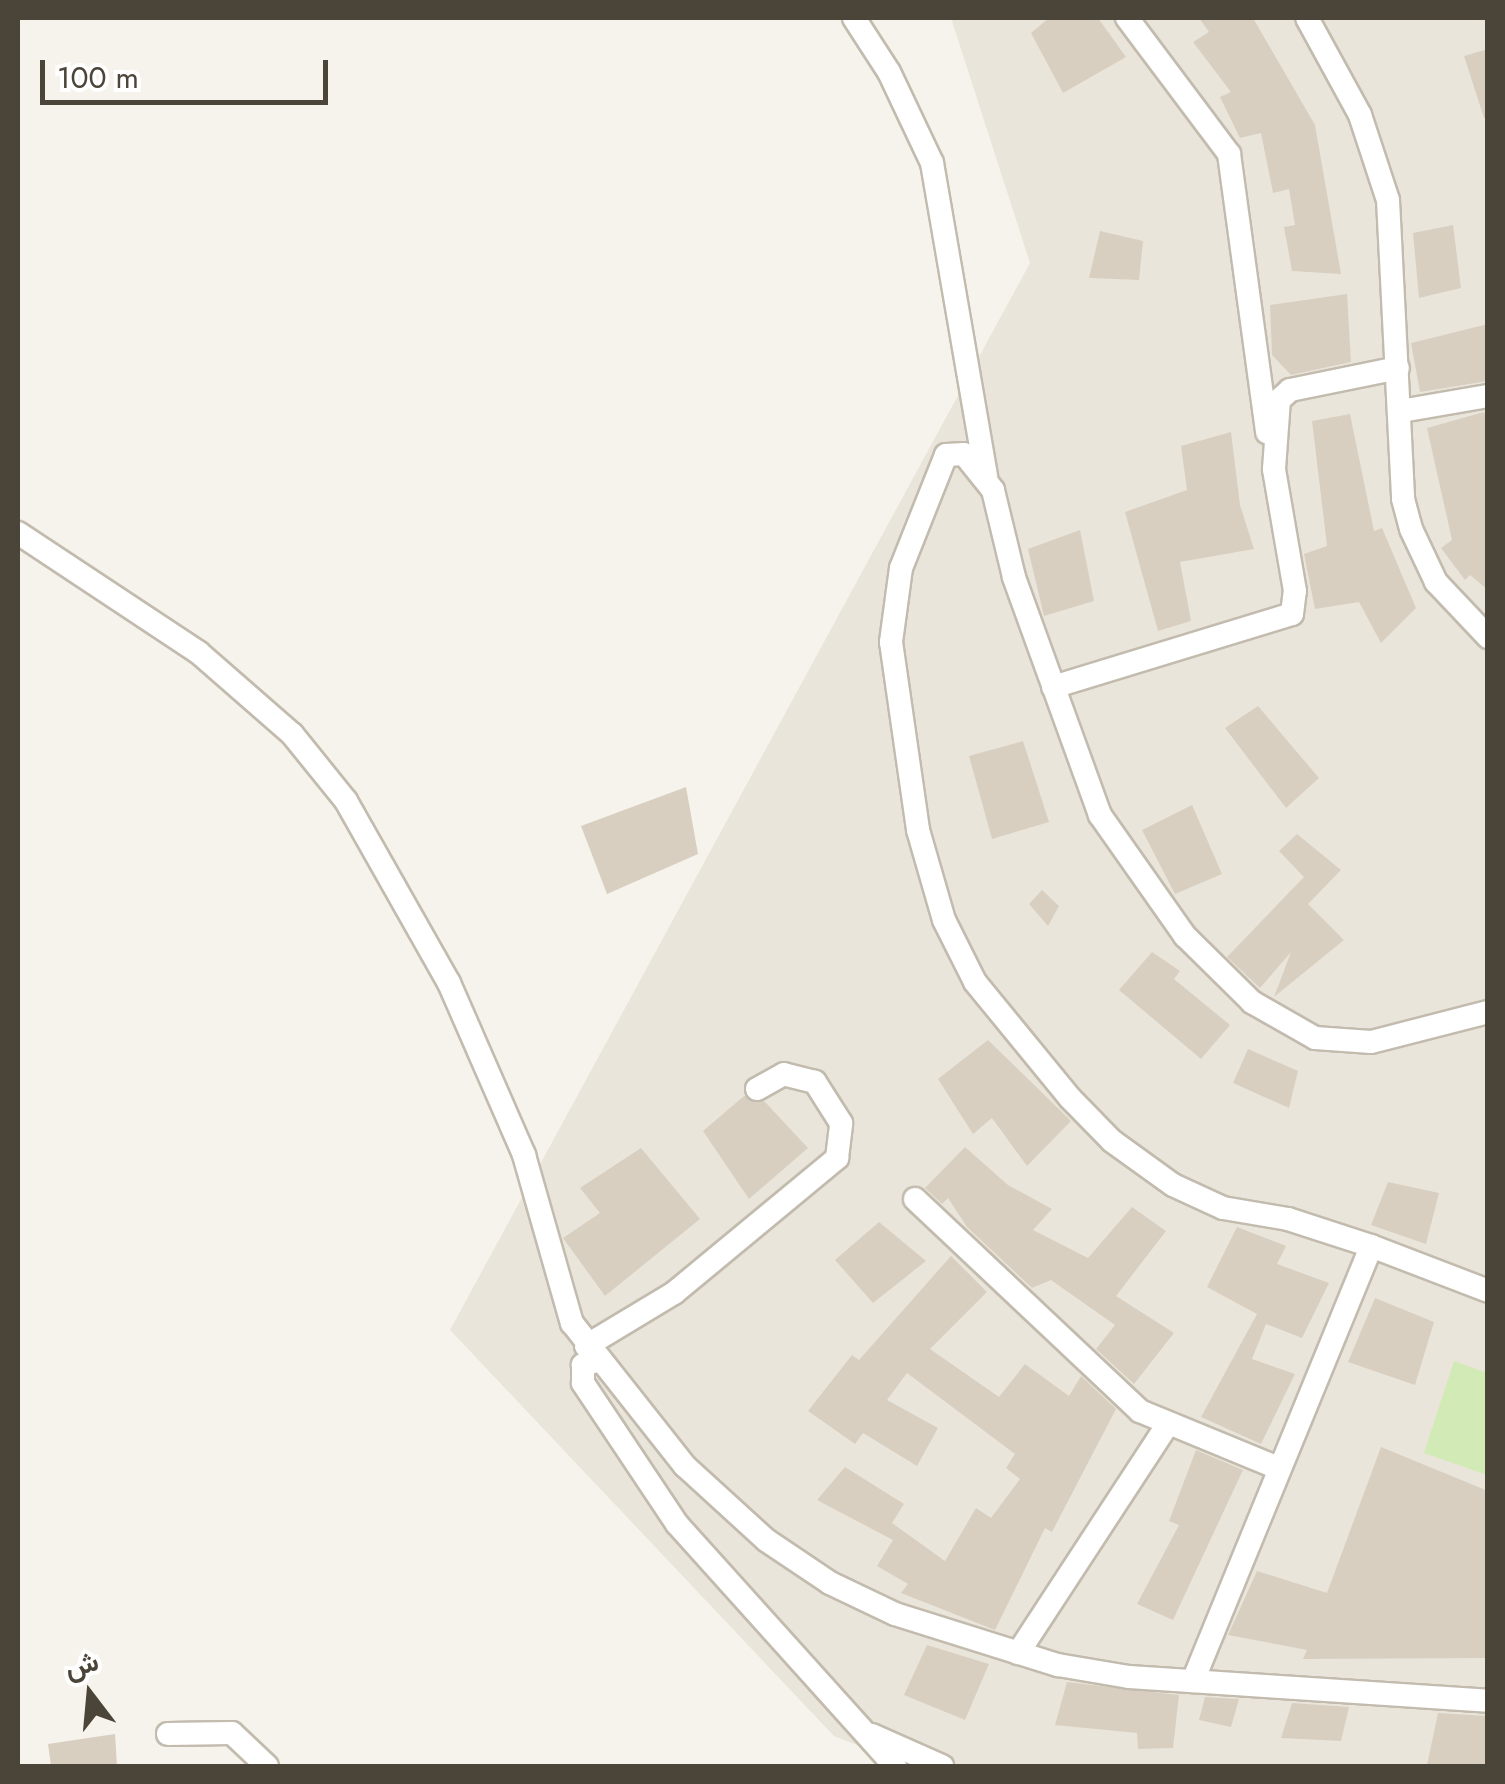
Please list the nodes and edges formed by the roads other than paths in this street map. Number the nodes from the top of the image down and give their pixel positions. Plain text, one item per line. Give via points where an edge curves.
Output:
1 (854, 18) edge
2 (1127, 18) edge
3 (1307, 18) edge
4 (1398, 368) junction
5 (1488, 396) edge
6 (1401, 411) junction
7 (1274, 469) junction
8 (987, 479) junction
9 (18, 533) edge
10 (1488, 636) edge
11 (1053, 687) junction
12 (1488, 1012) edge
13 (757, 1089) dead end
14 (914, 1199) dead end
15 (1371, 1246) junction
16 (1488, 1290) edge
17 (592, 1353) junction
18 (1167, 1425) junction
19 (1276, 1467) junction
20 (1018, 1654) junction
21 (1193, 1681) junction
22 (1488, 1702) edge
23 (854, 1722) junction
24 (168, 1734) dead end
25 (267, 1766) edge
26 (896, 1766) edge
27 (942, 1766) edge

1 - 8 street via 890,72 932,163
2 - 7 street via 1229,154
3 - 4 street via 1360,115 1388,200
4 - 6 street
4 - 7 street via 1283,393
5 - 6 street
6 - 10 street via 1403,500 1418,552 1436,582
7 - 11 street via 1296,591 1292,614
8 - 11 street
8 - 15 street via 964,454 948,453 939,466 901,568 891,626 906,775 954,944 1001,1020 1078,1107 1144,1166 1222,1208 1288,1219
9 - 17 street via 198,652 292,734 346,801 449,984 524,1155 564,1305
11 - 12 street via 1088,789 1120,852 1186,936 1269,1014 1315,1038 1360,1042
13 - 17 street via 784,1074 815,1082 840,1122 837,1158
14 - 18 street via 1108,1384
15 - 16 street
15 - 19 street
17 - 20 street via 711,1493 798,1564 895,1614
17 - 23 street via 583,1366 583,1384 676,1524
18 - 19 street
18 - 20 street
19 - 21 street
20 - 21 street via 1128,1677
21 - 22 street
23 - 26 street
23 - 27 street
24 - 25 street via 232,1733

